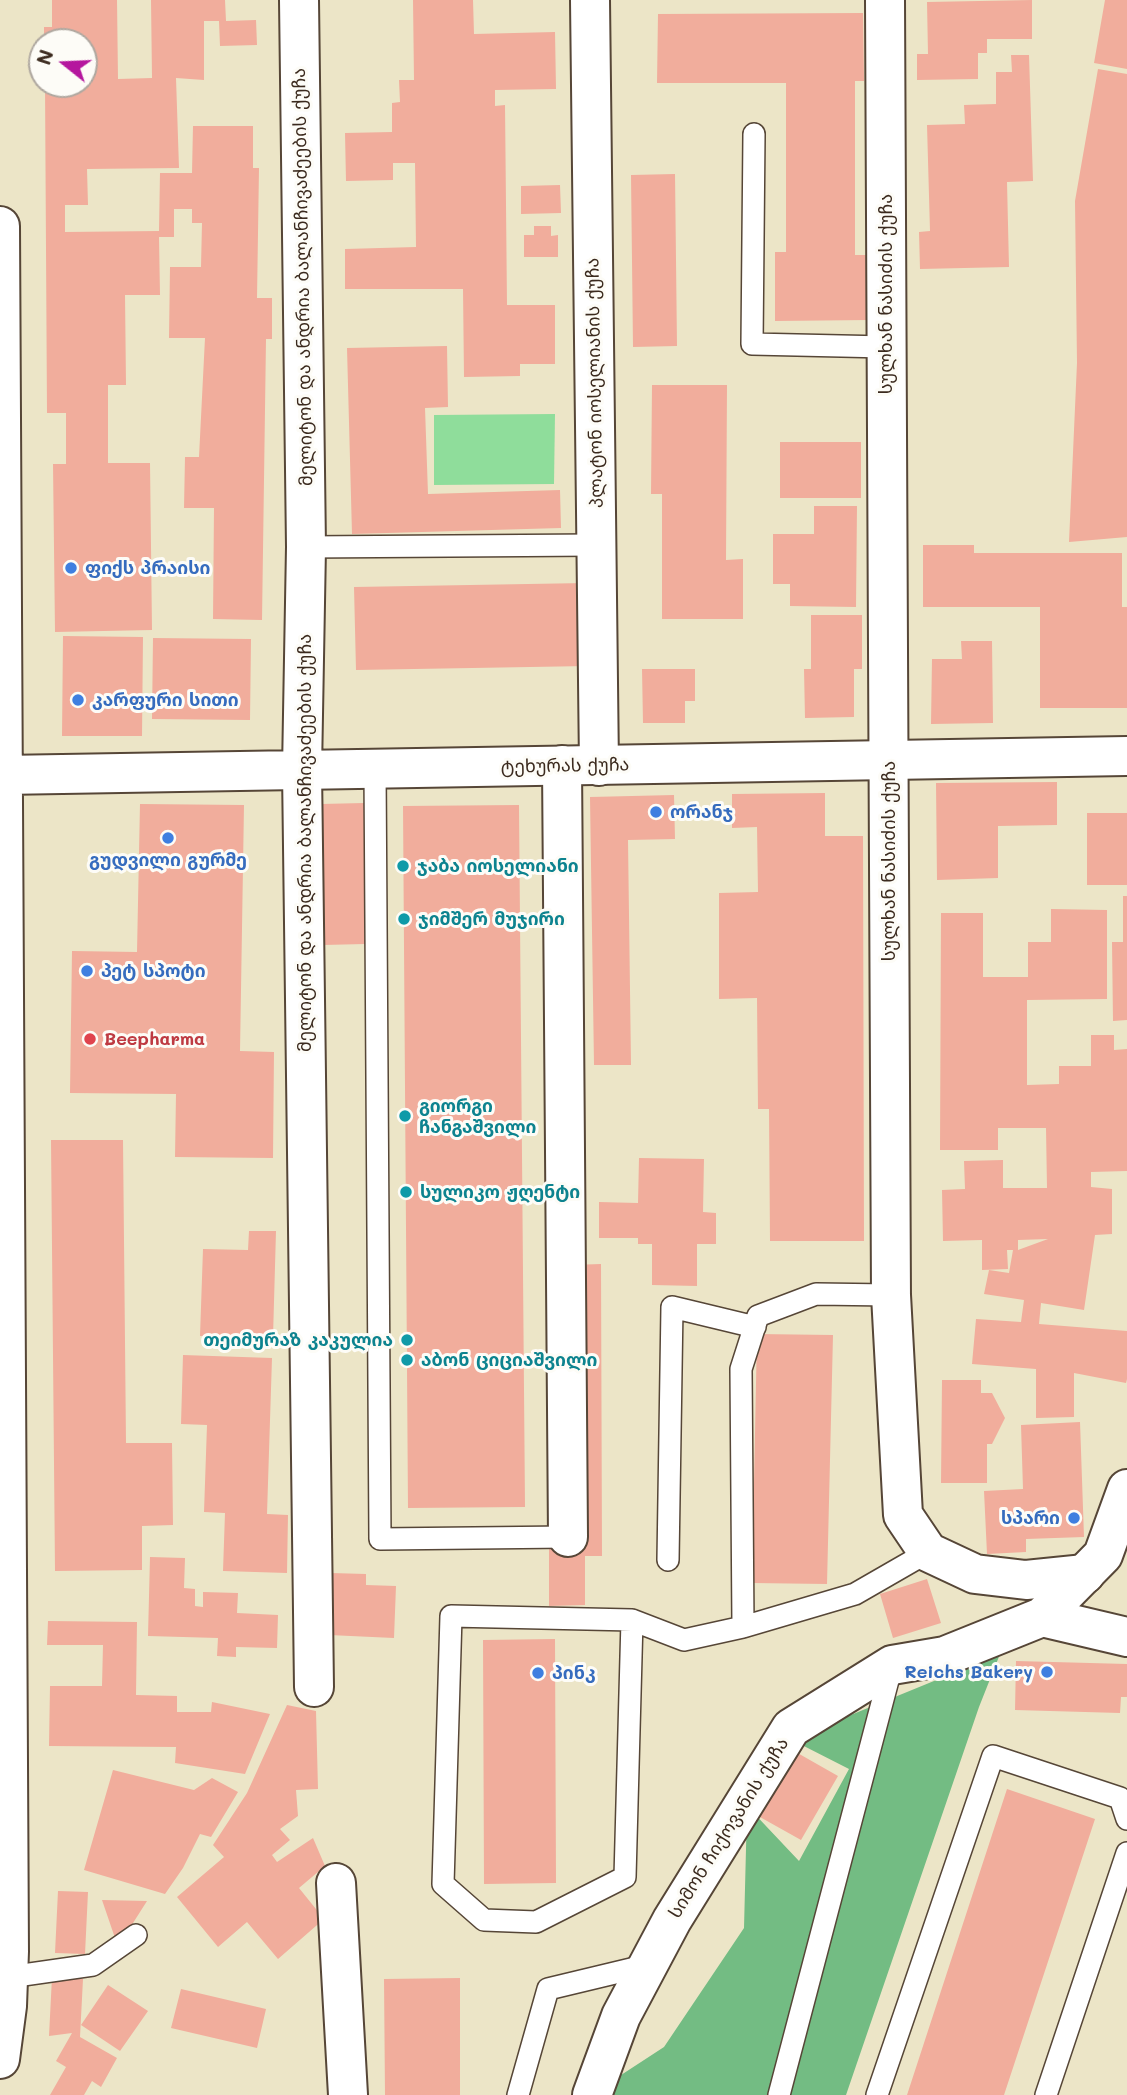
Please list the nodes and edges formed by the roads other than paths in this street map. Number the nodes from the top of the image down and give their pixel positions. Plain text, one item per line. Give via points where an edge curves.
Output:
1 (299, 0) edge
2 (590, 0) edge
3 (885, 0) edge
4 (754, 134) dead end
5 (0, 226) edge
6 (886, 347) junction
7 (0, 398) edge
8 (596, 545) junction
9 (306, 547) junction
10 (1127, 756) edge
11 (888, 761) junction
12 (581, 765) junction
13 (375, 769) junction
14 (302, 770) junction
15 (3, 775) junction
16 (2, 1072) edge
17 (891, 1295) junction
18 (755, 1327) junction
19 (1127, 1489) edge
20 (568, 1537) joint
21 (928, 1552) junction
22 (668, 1560) dead end
23 (1085, 1574) junction
24 (4, 1577) edge
25 (1041, 1617) junction
26 (632, 1620) junction
27 (743, 1627) junction
28 (1127, 1637) edge
29 (892, 1665) junction
30 (314, 1687) dead end
31 (4, 1711) edge
32 (1127, 1819) edge
33 (1127, 1853) edge
34 (336, 1883) dead end
35 (136, 1935) dead end
36 (648, 1965) junction
37 (9, 1977) junction
38 (0, 2057) edge
39 (348, 2095) edge
40 (518, 2095) edge
41 (592, 2095) edge
42 (779, 2095) edge
43 (877, 2095) edge
44 (1046, 2095) edge

1 - 9 street, მელიტონ და ანდრია ბალანჩივაძეების ქუჩა
2 - 8 street, პლატონ იოსელიანის ქუჩა
3 - 6 street, სულხან ნასიძის ქუჩა
4 - 6 lane via 751,344
5 - 7 street
6 - 11 street, სულხან ნასიძის ქუჩა
7 - 15 street
8 - 9 lane
8 - 12 street, პლატონ იოსელიანის ქუჩა
9 - 14 street, მელიტონ და ანდრია ბალანჩივაძეების ქუჩა
10 - 11 street, ტეხურას ქუჩა
11 - 12 street, ტეხურას ქუჩა
11 - 17 street, სულხან ნასიძის ქუჩა
12 - 13 street, ტეხურას ქუჩა
12 - 20 street, პლატონ იოსელიანის ქუჩა
13 - 14 street, ტეხურას ქუჩა
13 - 20 lane via 380,1539
14 - 15 street, ტეხურას ქუჩა
14 - 30 street, მელიტონ და ანდრია ბალანჩივაძეების ქუჩა
15 - 16 street
16 - 24 street
17 - 18 lane via 816,1294 758,1316
17 - 21 street, სულხან ნასიძის ქუჩა via 904,1515
18 - 22 lane via 673,1307
18 - 27 lane via 741,1369
19 - 23 street, სიმონ ჩიქოვანის ქუჩა via 1103,1555
21 - 23 street via 975,1574 1026,1580
21 - 27 lane via 855,1594
23 - 25 street, სიმონ ჩიქოვანის ქუჩა
24 - 31 street
25 - 28 street
25 - 29 street, სიმონ ჩიქოვანის ქუჩა via 945,1656
26 - 26 lane via 625,1877 536,1922 484,1920 443,1884 451,1616
26 - 27 lane via 684,1640
29 - 36 street, სიმონ ჩიქოვანის ქუჩა via 791,1728
29 - 42 lane
31 - 37 street
32 - 43 lane via 1120,1798 993,1756
33 - 44 lane
34 - 39 street
35 - 37 lane via 93,1965
36 - 40 lane via 548,1989
36 - 41 street, სიმონ ჩიქოვანის ქუჩა via 621,2016
37 - 38 street

